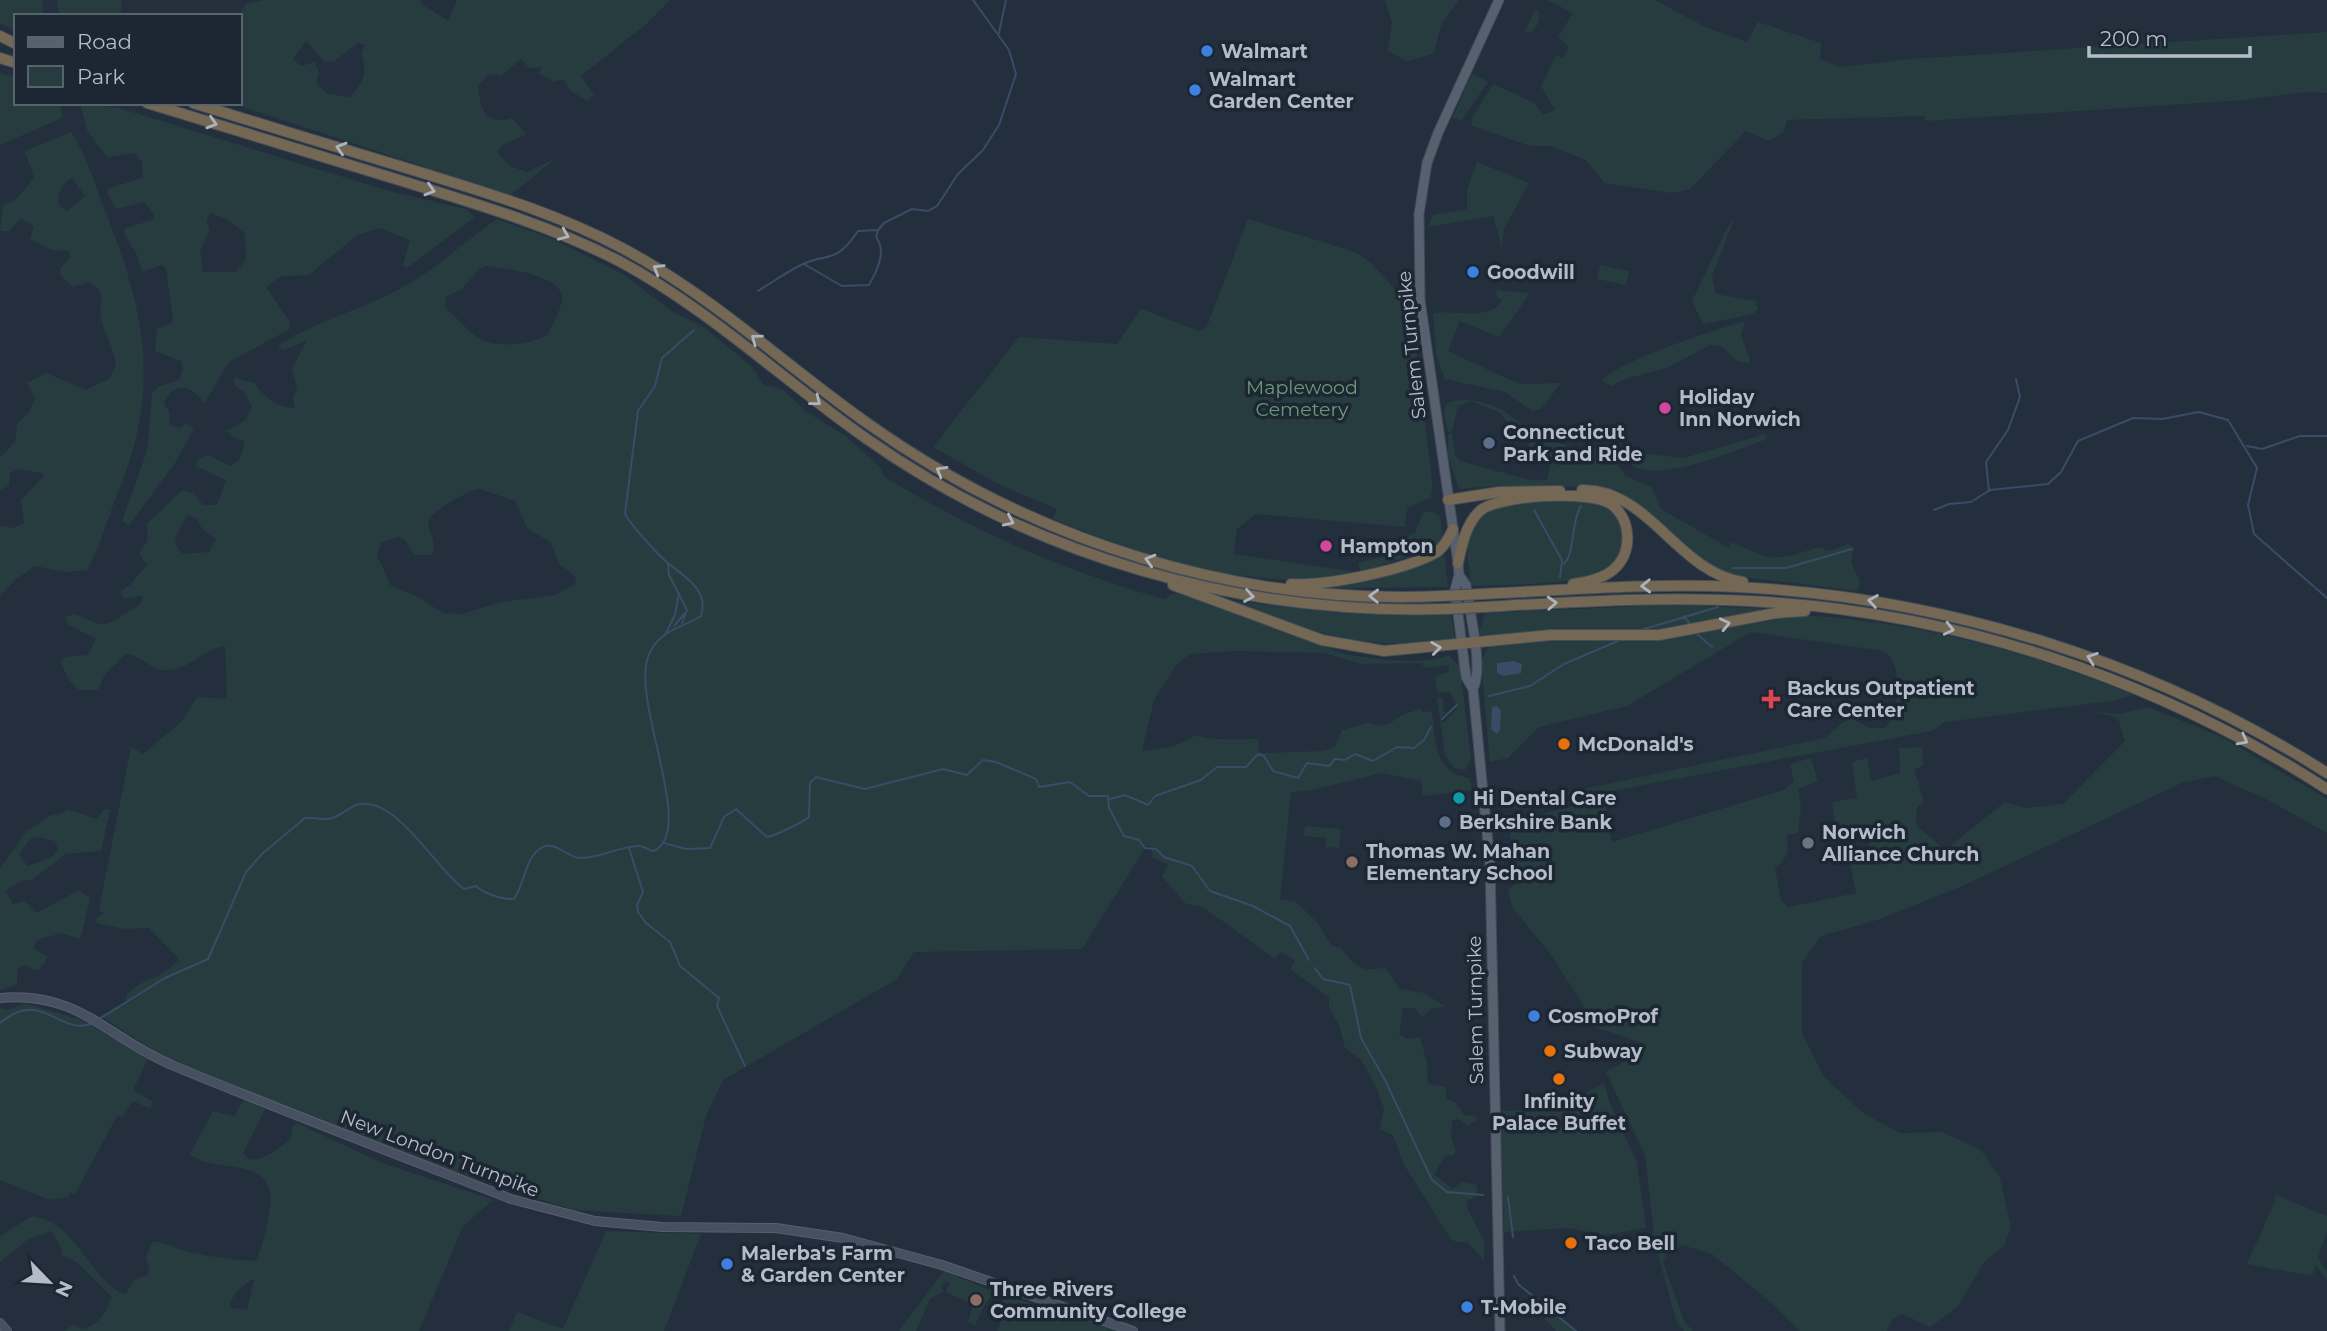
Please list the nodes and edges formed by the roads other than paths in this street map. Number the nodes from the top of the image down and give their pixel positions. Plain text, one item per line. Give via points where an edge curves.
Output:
1 (1499, 0) edge
2 (154, 105) edge
3 (200, 105) edge
4 (1448, 500) junction
5 (1453, 529) junction
6 (1458, 563) junction
7 (1152, 574) junction
8 (1460, 575) junction
9 (1262, 585) junction
10 (1760, 588) junction
11 (1531, 592) junction
12 (1847, 611) junction
13 (1474, 644) junction
14 (1462, 645) junction
15 (1473, 689) junction
16 (2327, 773) edge
17 (2327, 789) edge
18 (0, 998) edge
19 (0, 1323) edge
20 (7, 1331) edge
21 (1133, 1331) edge
22 (1500, 1331) edge

1 - 4 main road, Salem Turnpike via 1438,133 1420,199 1420,299
2 -> 7 highway via 500,211 579,242 655,282 860,434 964,499 1057,542
9 -> 3 highway via 1129,554 997,501 887,437 711,304 598,236 513,201
4 - 5 main road, Salem Turnpike
4 - 10 highway via 1511,491 1608,493 1633,506 1699,565
5 - 6 main road, Salem Turnpike
5 - 9 highway via 1437,551 1374,572 1330,583
6 - 8 main road, Salem Turnpike
6 - 11 highway via 1470,523 1492,504 1586,496 1616,509 1626,524 1628,538 1614,569 1590,581
7 -> 12 highway, bridge via 1283,601 1363,609 1688,598
7 -> 14 highway via 1174,586 1344,646 1400,651
8 - 13 main road, Salem Turnpike via 1466,583
8 - 14 main road, Salem Turnpike via 1455,590
11 -> 9 highway, bridge via 1368,596
10 -> 11 highway via 1662,585
16 -> 10 highway via 2199,703 2053,645 1907,607
13 -> 12 highway via 1551,635 1659,635 1779,612
12 -> 17 highway via 1975,636 2094,672 2202,719
13 - 14 highway
13 - 15 main road, Salem Turnpike via 1477,678
14 - 15 main road, Salem Turnpike via 1467,680
15 - 22 main road, Salem Turnpike via 1490,864
18 - 21 main road, New London Turnpike via 51,999 92,1017 170,1064 550,1211 629,1225 776,1228 831,1236 942,1265
19 - 20 main road

